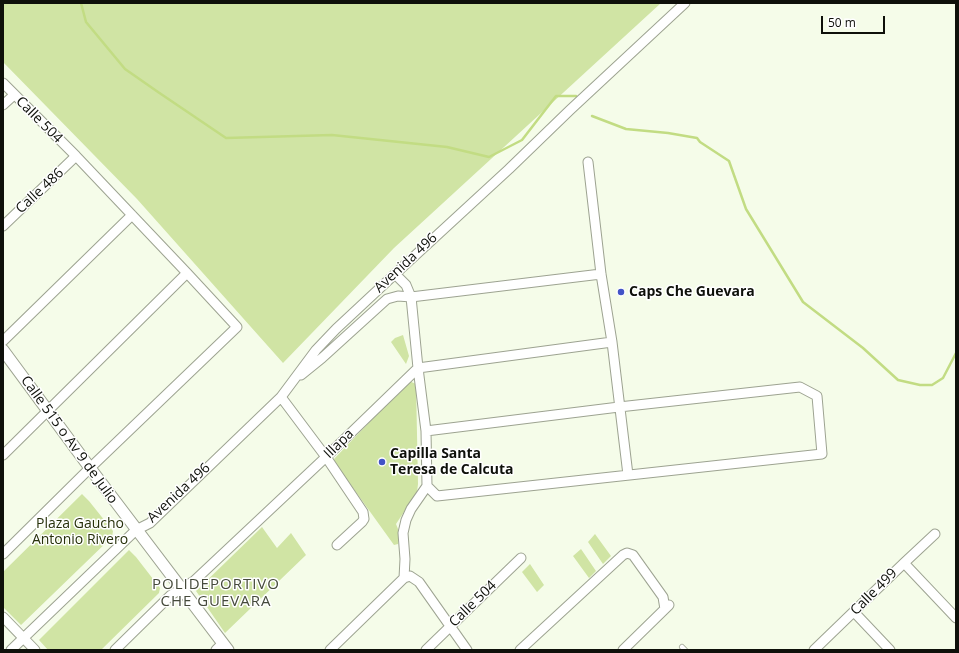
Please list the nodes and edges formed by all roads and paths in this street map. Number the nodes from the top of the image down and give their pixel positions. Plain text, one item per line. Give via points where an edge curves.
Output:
1 (684, 3) edge
2 (3, 83) edge
3 (14, 95) junction
4 (3, 105) edge
5 (76, 156) junction
6 (588, 162) dead end
7 (132, 215) junction
8 (3, 226) edge
9 (187, 273) junction
10 (394, 274) junction
11 (601, 274) junction
12 (411, 297) junction
13 (3, 341) edge
14 (612, 342) junction
15 (5, 355) edge
16 (418, 368) junction
17 (293, 381) junction
18 (281, 397) junction
19 (619, 407) junction
20 (47, 411) junction
21 (426, 432) junction
22 (3, 455) edge
23 (326, 458) junction
24 (90, 468) junction
25 (628, 475) junction
26 (426, 486) junction
27 (136, 530) junction
28 (935, 534) dead end
29 (338, 545) dead end
30 (3, 554) edge
31 (521, 558) dead end
32 (904, 563) junction
33 (407, 577) junction
34 (182, 588) junction
35 (854, 612) junction
36 (3, 617) edge
37 (956, 618) edge
38 (450, 626) junction
39 (24, 638) junction
40 (222, 648) edge
41 (11, 650) edge
42 (35, 650) edge
43 (115, 650) edge
44 (330, 650) edge
45 (426, 650) edge
46 (467, 650) edge
47 (520, 650) edge
48 (623, 650) edge
49 (814, 650) edge
50 (890, 650) edge

1 - 10 street, Avenida 496
2 - 3 street, Calle 504
3 - 4 street
3 - 5 street, Calle 504
5 - 7 street, Calle 504
5 - 8 street, Calle 486
6 - 11 street
7 - 9 street, Calle 504
7 - 13 street
9 - 20 street
9 - 24 street, Calle 504 via 237,327
10 - 12 street via 406,285
10 - 17 street, Avenida 496 via 336,328
11 - 12 street
11 - 14 street
12 - 16 street
12 - 17 street via 398,296 387,299
14 - 16 street
14 - 19 street
15 - 20 street, Calle 515 o Av 9 de Julio
16 - 21 street
16 - 23 street, Illapa
17 - 18 street, Avenida 496
18 - 23 street
18 - 27 street, Avenida 496 via 150,523
19 - 21 street
19 - 25 street
19 - 25 street via 800,387 817,396 822,454
20 - 22 street
20 - 24 street, Calle 515 o Av 9 de Julio
21 - 26 street
23 - 29 street via 363,512 364,519
23 - 34 street, Illapa via 194,581
24 - 27 street, Calle 515 o Av 9 de Julio
24 - 30 street
25 - 26 street via 437,496
26 - 33 street via 411,509 403,533
27 - 34 street, Calle 515 o Av 9 de Julio
27 - 39 street, Avenida 496
28 - 32 street, Calle 499
31 - 38 street, Calle 504
32 - 35 street, Calle 499
32 - 37 street
33 - 38 street via 419,582
33 - 44 street
34 - 40 street, Calle 515 o Av 9 de Julio
34 - 43 street, Illapa via 171,595
35 - 49 street, Calle 499
35 - 50 street
36 - 39 street
38 - 45 street, Calle 504
38 - 46 street
39 - 41 street, Avenida 496
39 - 42 street
47 - 48 street via 627,552 633,555 667,606

